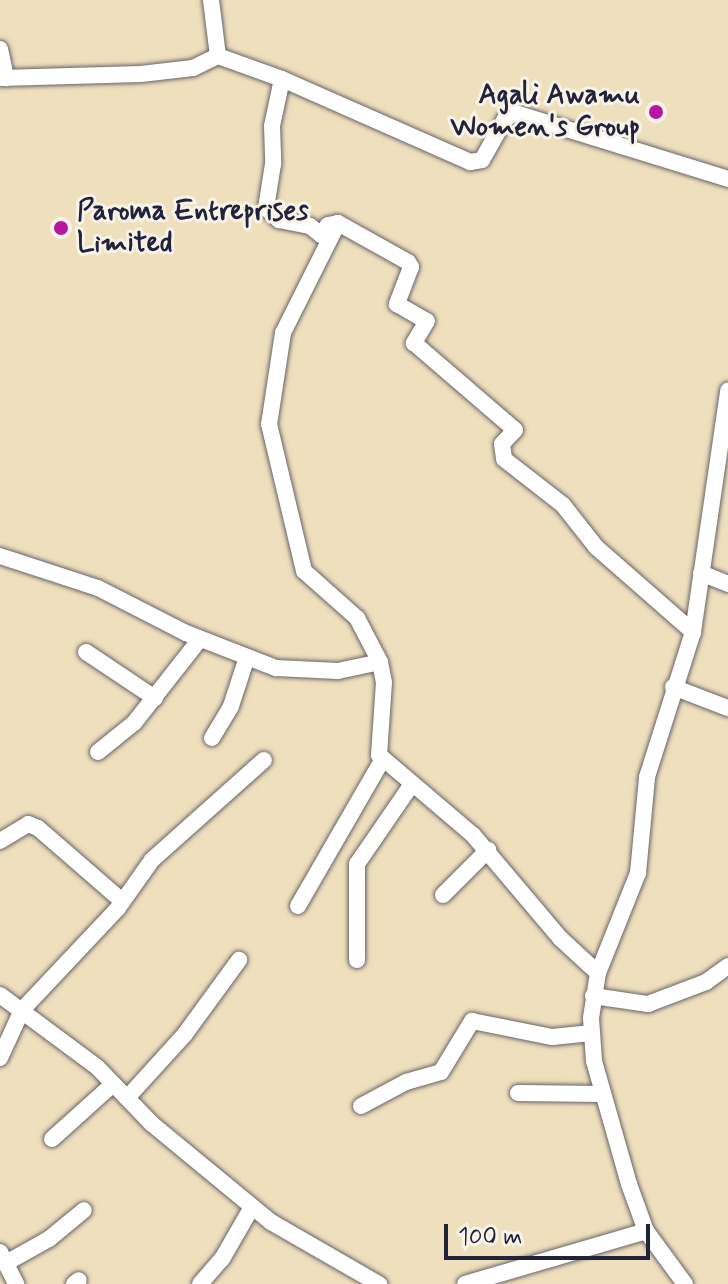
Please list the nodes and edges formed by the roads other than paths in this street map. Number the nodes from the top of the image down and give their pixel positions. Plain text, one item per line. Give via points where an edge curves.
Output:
1 (211, 0) edge
2 (0, 49) edge
3 (218, 56) junction
4 (3, 78) edge
5 (282, 79) junction
6 (728, 179) edge
7 (338, 223) junction
8 (728, 391) edge
9 (0, 556) edge
10 (701, 573) junction
11 (728, 584) edge
12 (693, 632) junction
13 (200, 639) junction
14 (86, 652) dead end
15 (246, 660) junction
16 (380, 662) junction
17 (673, 687) junction
18 (155, 698) junction
19 (728, 708) edge
20 (212, 738) dead end
21 (98, 752) dead end
22 (383, 759) junction
23 (264, 760) dead end
24 (412, 784) junction
25 (0, 841) edge
26 (488, 850) junction
27 (443, 895) dead end
28 (122, 901) junction
29 (298, 906) dead end
30 (239, 960) dead end
31 (357, 960) dead end
32 (728, 966) edge
33 (598, 973) junction
34 (0, 995) edge
35 (593, 996) junction
36 (22, 1010) junction
37 (592, 1033) junction
38 (0, 1058) edge
39 (113, 1084) junction
40 (518, 1093) dead end
41 (602, 1094) junction
42 (127, 1098) junction
43 (361, 1106) dead end
44 (52, 1139) dead end
45 (252, 1207) junction
46 (84, 1210) dead end
47 (646, 1231) junction
48 (6, 1270) edge
49 (473, 1283) edge
50 (200, 1284) edge
51 (379, 1284) edge
52 (685, 1284) edge

1 - 3 street
2 - 4 street
3 - 4 street via 193,68 141,74
3 - 5 street
5 - 6 street via 470,162 482,160 505,119 515,113
5 - 7 street via 272,126 266,208 279,220 310,226 321,235 328,225
7 - 12 street via 408,262 411,267 397,304 427,321 414,343 515,430 502,444 504,459 563,505 596,547
7 - 16 street via 283,333 269,424 304,571 357,618
8 - 10 street
9 - 13 street via 98,588
10 - 11 street
10 - 12 street
12 - 17 street
13 - 15 street
13 - 18 street
14 - 18 street
15 - 16 street via 307,671
15 - 20 street via 228,714
16 - 22 street via 384,682 377,743
17 - 19 street
17 - 33 street via 647,777 638,873
18 - 21 street
22 - 24 street
22 - 29 street
23 - 28 street via 216,807 168,843
24 - 26 street
24 - 31 street via 359,858
25 - 28 street via 28,824 38,828
26 - 27 street
26 - 33 street via 561,939
28 - 36 street
30 - 42 street via 185,1034
32 - 35 street via 706,982 648,1004
33 - 35 street
34 - 36 street
35 - 37 street
36 - 38 street
36 - 39 street
37 - 41 street
37 - 43 street via 552,1037 472,1021 441,1072 406,1082
39 - 42 street
39 - 44 street
40 - 41 street
41 - 47 street
42 - 45 street
45 - 50 street via 222,1259
45 - 51 street
46 - 48 street
47 - 49 street
47 - 52 street

